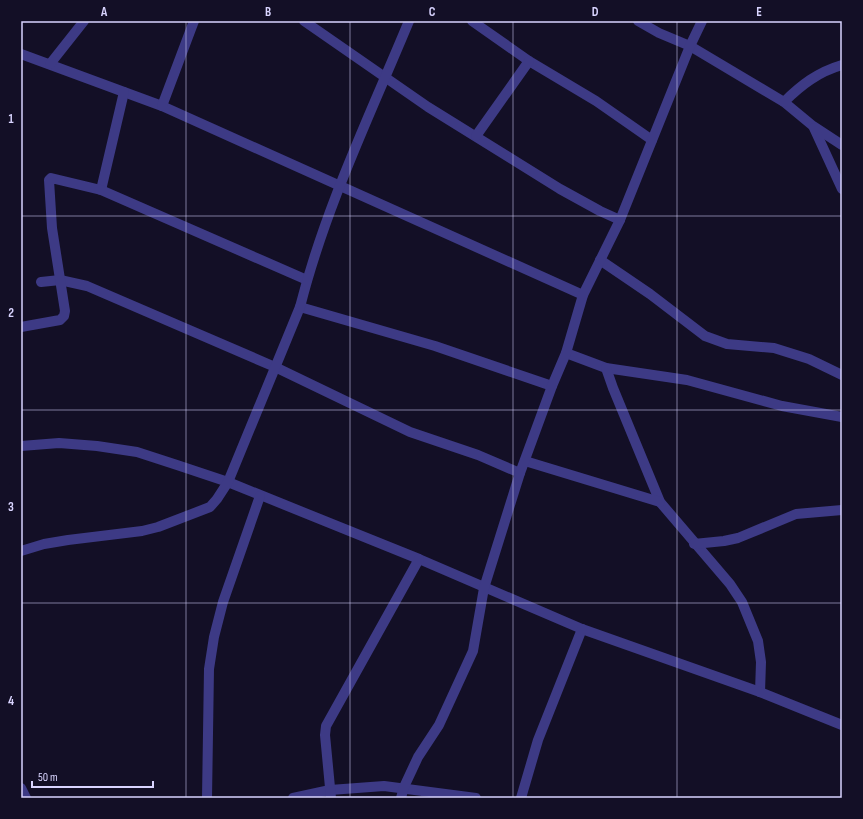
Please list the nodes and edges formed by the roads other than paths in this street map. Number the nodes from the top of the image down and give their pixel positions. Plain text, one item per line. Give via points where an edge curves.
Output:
1 (84, 21) edge
2 (194, 21) edge
3 (304, 21) edge
4 (409, 21) edge
5 (472, 21) edge
6 (638, 21) edge
7 (702, 21) edge
8 (690, 46) junction
9 (21, 54) edge
10 (529, 61) junction
11 (50, 64) junction
12 (842, 65) edge
13 (385, 79) junction
14 (124, 92) junction
15 (784, 102) junction
16 (162, 106) junction
17 (814, 126) junction
18 (476, 136) junction
19 (652, 140) junction
20 (842, 145) edge
21 (340, 186) junction
22 (842, 189) edge
23 (100, 190) junction
24 (620, 220) junction
25 (600, 260) junction
26 (60, 280) junction
27 (307, 280) junction
28 (41, 282) dead end
29 (583, 295) junction
30 (300, 307) junction
31 (21, 327) edge
32 (566, 353) junction
33 (275, 367) junction
34 (606, 368) junction
35 (842, 375) edge
36 (552, 386) junction
37 (842, 417) edge
38 (21, 446) edge
39 (525, 461) junction
40 (520, 473) junction
41 (228, 482) junction
42 (260, 496) junction
43 (660, 502) junction
44 (842, 510) edge
45 (694, 544) junction
46 (21, 551) edge
47 (419, 559) junction
48 (484, 588) junction
49 (582, 629) junction
50 (760, 692) junction
51 (842, 725) edge
52 (404, 787) junction
53 (21, 788) edge
54 (330, 794) edge
55 (26, 798) edge
56 (207, 798) edge
57 (293, 798) edge
58 (401, 798) edge
59 (476, 798) edge
60 (521, 798) edge

1 - 11 street
2 - 16 street
3 - 13 street
4 - 13 street
5 - 10 street
6 - 8 street
7 - 8 street
8 - 15 street
8 - 19 street
9 - 11 street
10 - 18 street
10 - 19 street
11 - 14 street
12 - 15 street via 802,85
13 - 18 street
13 - 21 street
14 - 16 street
14 - 23 street
15 - 17 street
16 - 21 street
17 - 20 street
17 - 22 street
18 - 24 street via 560,189
19 - 24 street
21 - 27 street
21 - 29 street
23 - 26 street via 54,178 49,180 52,228
23 - 27 street
24 - 25 street
25 - 29 street
25 - 35 street via 650,294 704,336 727,344 774,348 809,359
26 - 28 street
26 - 31 street via 64,316 60,320
26 - 33 street via 87,286
27 - 30 street
29 - 32 street
30 - 33 street
30 - 36 street via 428,344
32 - 34 street
32 - 36 street
33 - 40 street via 410,432 478,455
33 - 41 street
34 - 37 street via 687,380 782,406
34 - 43 street
36 - 39 street
38 - 41 street via 59,443 137,452
39 - 40 street
39 - 43 street
40 - 48 street
41 - 42 street
41 - 46 street via 210,507 158,527 44,544
42 - 47 street
42 - 56 street via 223,602 214,637 209,669
43 - 45 street
44 - 45 street via 796,514 738,538 724,542
45 - 50 street via 730,584 745,608 758,641 761,662
47 - 48 street
47 - 54 street via 326,726
48 - 49 street
48 - 52 street via 473,651 439,725 418,757
49 - 50 street
49 - 60 street via 538,740
50 - 51 street
52 - 54 street via 360,786
52 - 58 street
52 - 59 street
53 - 55 street
54 - 57 street

